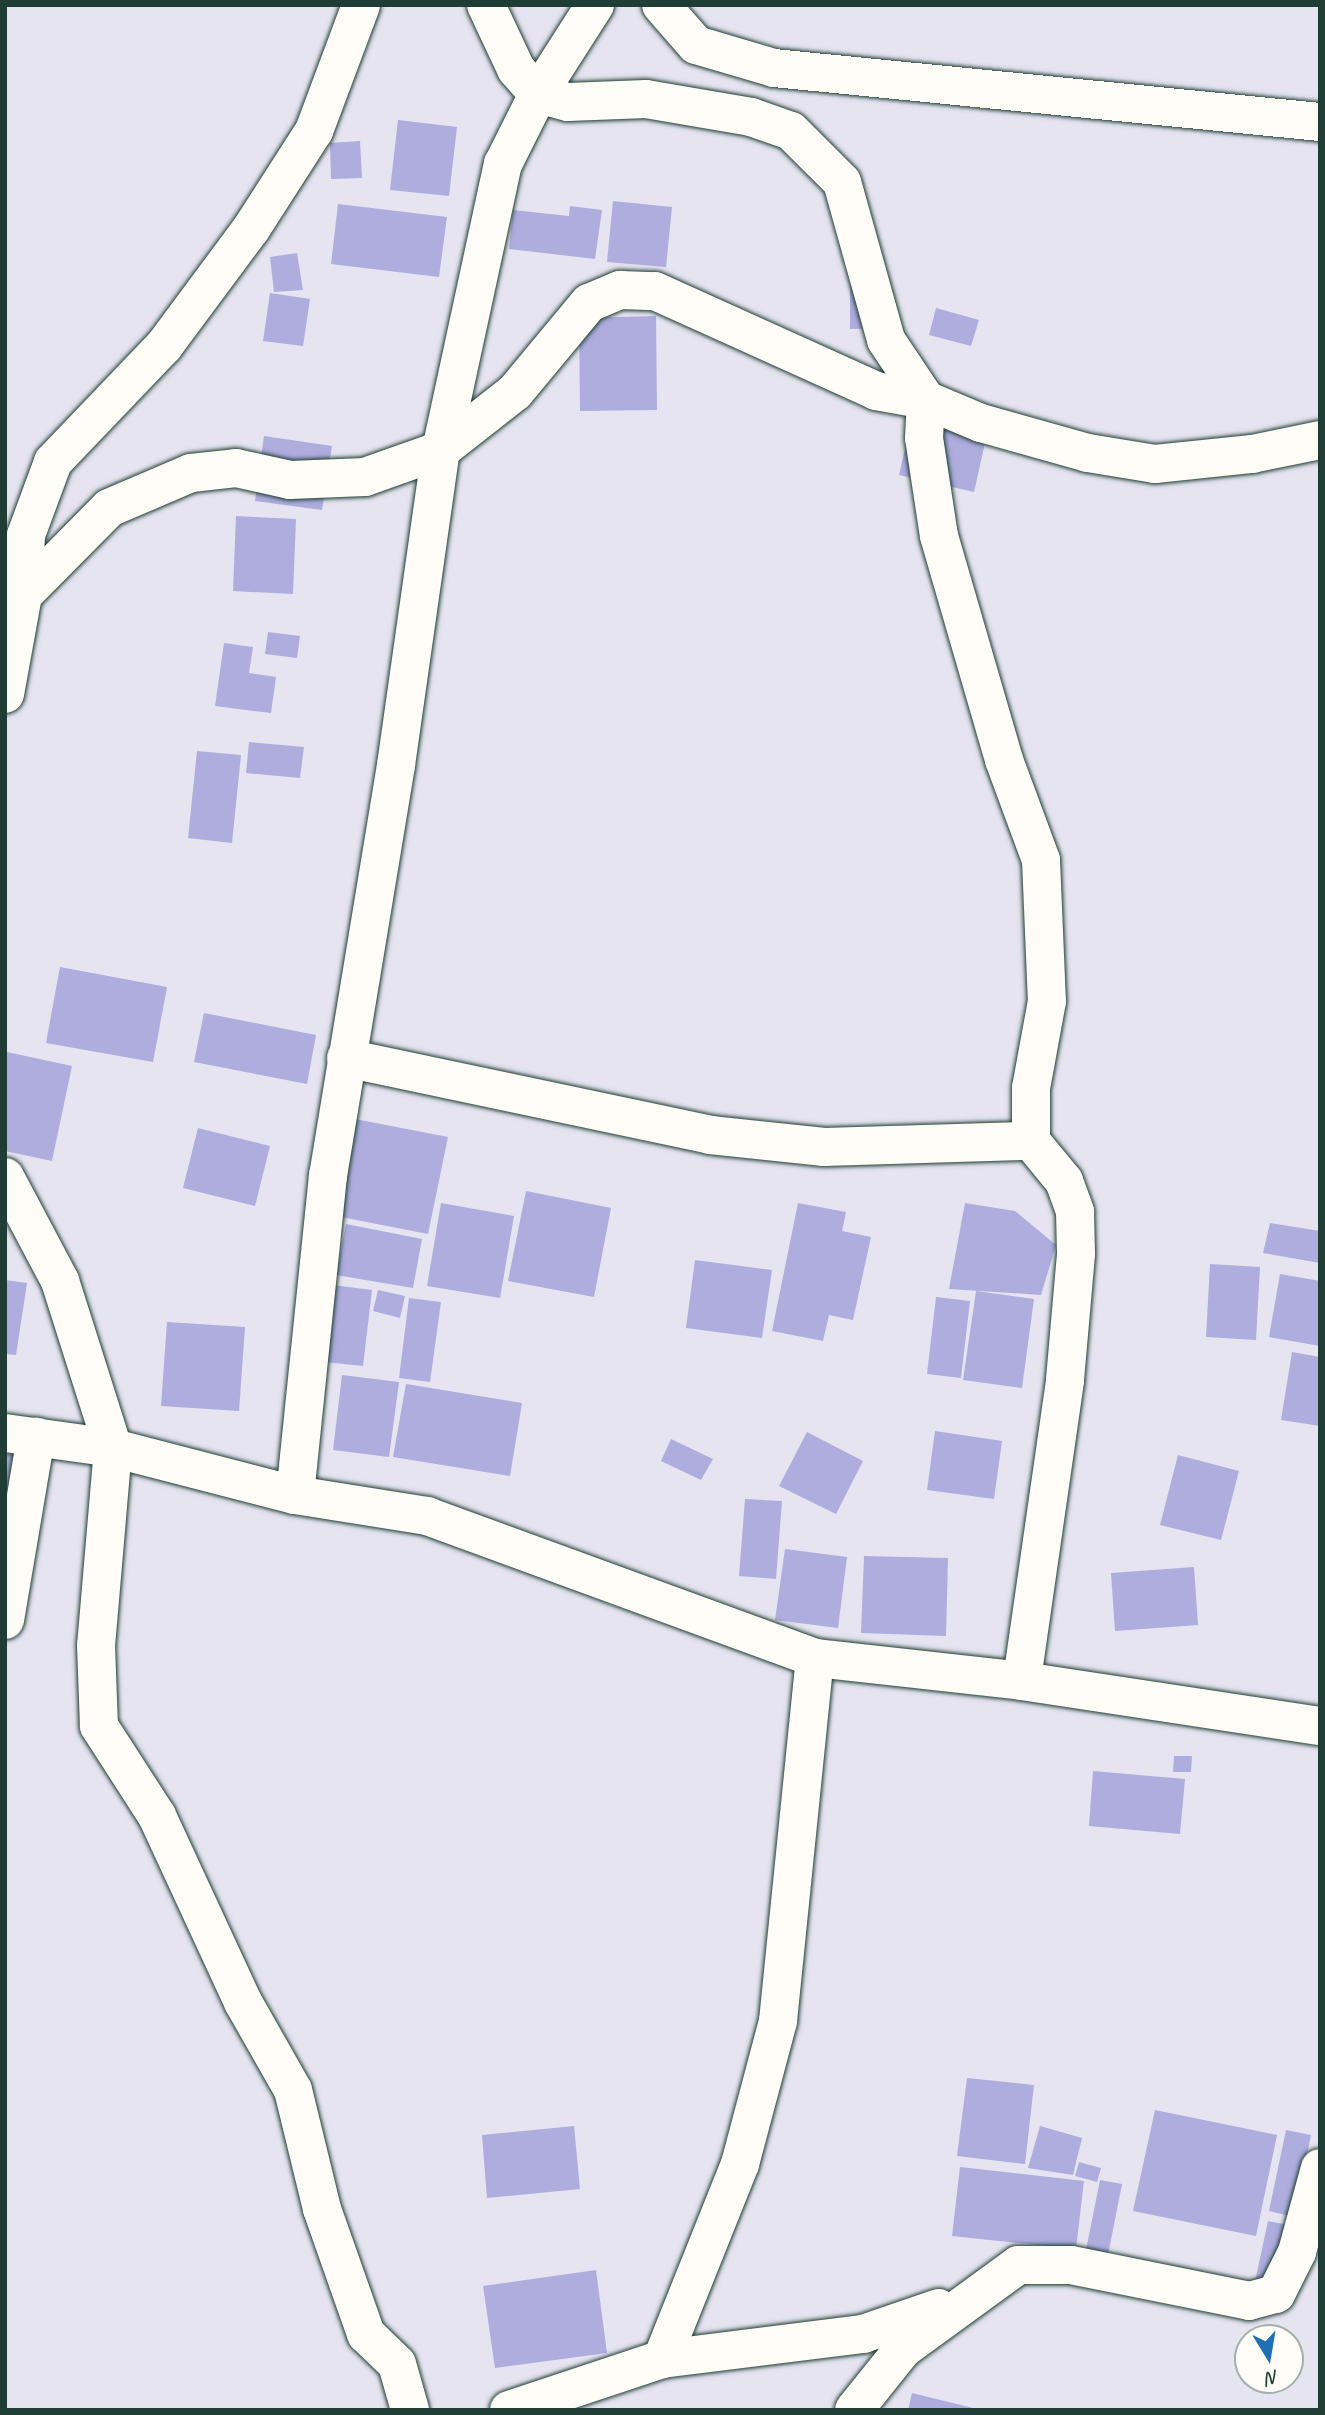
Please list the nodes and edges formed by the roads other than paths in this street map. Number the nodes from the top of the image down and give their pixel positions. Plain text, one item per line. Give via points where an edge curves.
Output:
1 (360, 5) edge
2 (486, 5) edge
3 (595, 5) edge
4 (661, 5) edge
5 (538, 94) junction
6 (1320, 122) edge
7 (926, 400) junction
8 (1320, 440) edge
9 (441, 450) junction
10 (23, 596) junction
11 (5, 694) edge
12 (346, 1058) junction
13 (1031, 1141) junction
14 (5, 1177) edge
15 (21, 1435) edge
16 (113, 1448) junction
17 (295, 1495) junction
18 (5, 1620) edge
19 (816, 1658) junction
20 (1022, 1681) junction
21 (1320, 1726) edge
22 (1320, 2168) edge
23 (968, 2299) junction
24 (662, 2359) junction
25 (410, 2410) edge
26 (509, 2410) edge
27 (854, 2410) edge

1 - 10 street via 314,131 251,229 164,346 53,462 26,535
2 - 5 street via 516,69
3 - 5 street
4 - 6 street via 696,46 775,68
5 - 7 street via 568,102 646,99 751,117 791,131 842,182 886,340
5 - 9 street via 503,164
7 - 8 street via 981,423 1074,450 1156,464
7 - 9 street via 876,391 655,291 620,290 589,303 515,392
7 - 13 street via 923,438 939,536 1004,760 1041,860 1047,1001 1031,1088
9 - 10 street via 365,477 289,480 236,468 191,473 109,508
9 - 12 street via 396,765
10 - 11 street
12 - 13 street via 710,1135 824,1147
12 - 17 street via 328,1176
13 - 20 street via 1063,1181 1074,1212 1076,1254 1065,1381
14 - 16 street via 60,1281
15 - 16 street
15 - 18 street
16 - 17 street
16 - 25 street via 96,1645 99,1726 157,1816 243,2002 293,2090 322,2209 366,2334 397,2364
17 - 19 street via 427,1516
19 - 20 street
19 - 24 street via 778,2021 740,2164
20 - 21 street
22 - 23 street via 1297,2252 1276,2294 1249,2301 1071,2265 1018,2265
23 - 24 street via 863,2334
23 - 27 street via 903,2349
24 - 26 street

